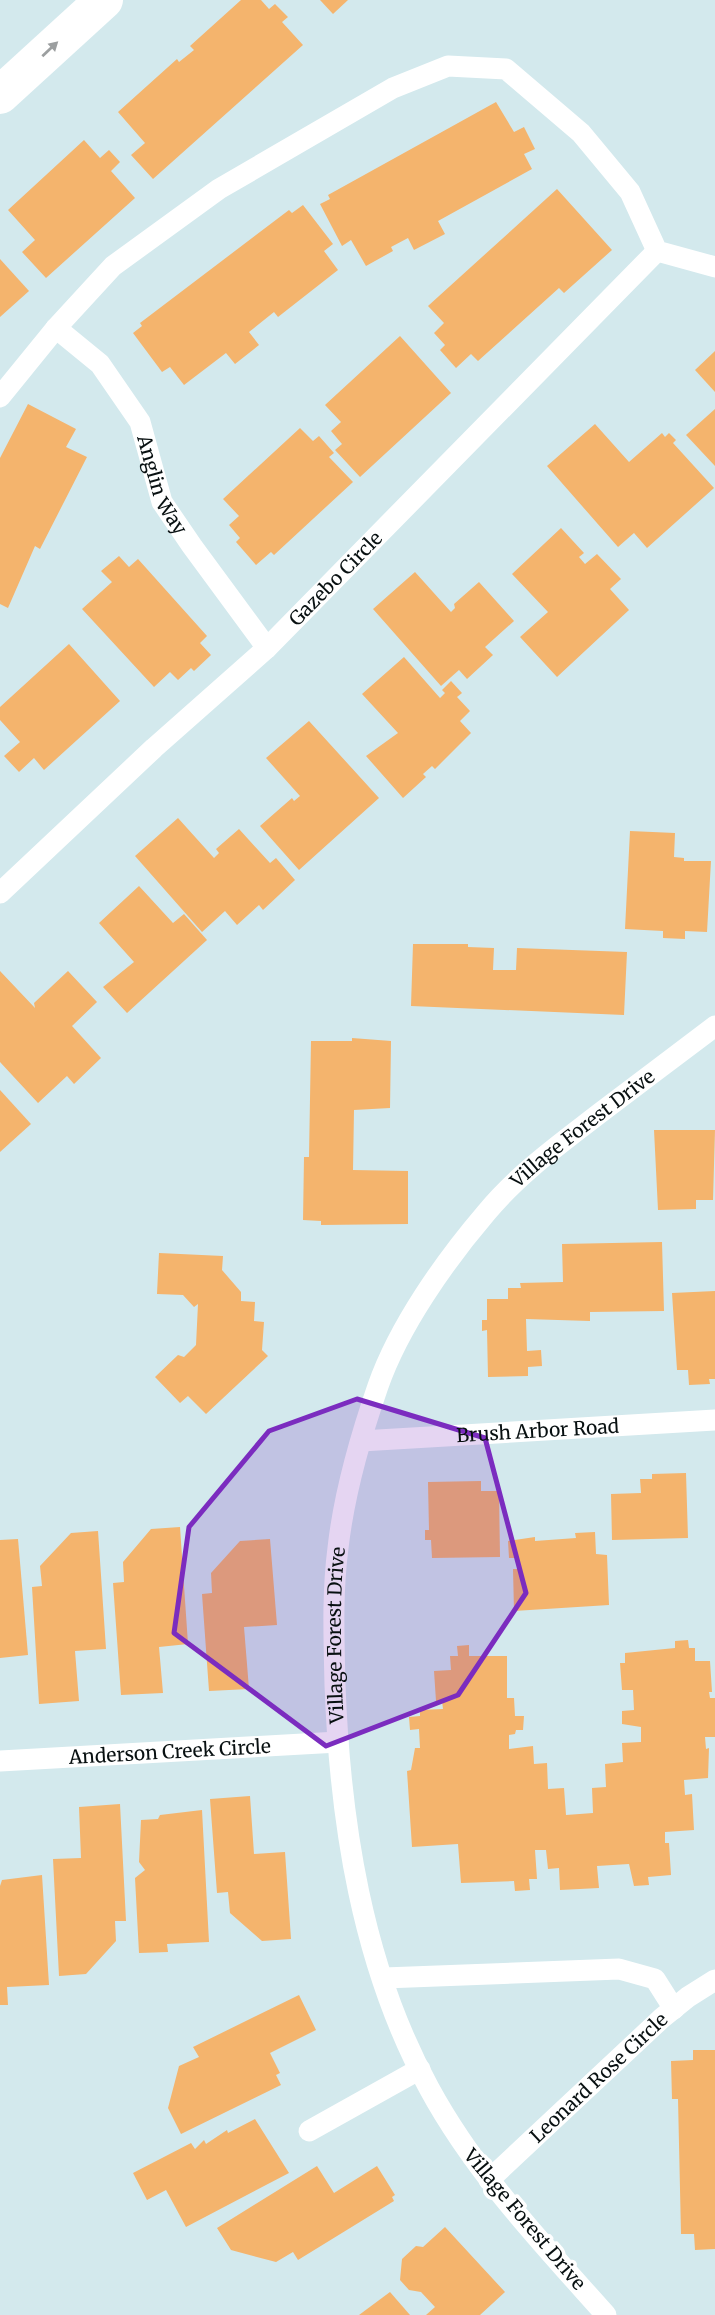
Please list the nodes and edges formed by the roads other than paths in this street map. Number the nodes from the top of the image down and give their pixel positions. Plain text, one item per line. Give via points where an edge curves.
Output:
1 (104, 0) edge
2 (0, 96) edge
3 (657, 251) junction
4 (715, 267) edge
5 (56, 328) junction
6 (0, 397) edge
7 (267, 648) junction
8 (0, 893) edge
9 (715, 1026) edge
10 (715, 1420) edge
11 (362, 1441) junction
12 (338, 1742) junction
13 (0, 1761) edge
14 (384, 1978) junction
15 (715, 1980) edge
16 (674, 2008) junction
17 (420, 2069) junction
18 (309, 2131) dead end
19 (489, 2180) junction
20 (606, 2315) edge

2 -> 1 main road
3 - 4 lane
3 - 5 lane via 629,192 581,133 506,69 448,66 393,88 219,189 113,266
3 - 7 lane, Gazebo Circle
5 - 6 lane
5 - 7 lane, Anglin Way via 100,364 140,422 162,502
7 - 8 lane, Gazebo Circle
9 - 11 lane, Village Forest Drive via 558,1145 487,1211 397,1343
10 - 11 lane, Brush Arbor Road
11 - 12 lane, Village Forest Drive via 345,1504 334,1586
12 - 13 lane, Anderson Creek Circle
12 - 14 lane, Village Forest Drive via 346,1828
14 - 16 lane via 619,1969 655,1979
14 - 17 lane, Village Forest Drive
15 - 16 lane, Leonard Rose Circle
16 - 19 lane, Leonard Rose Circle
17 - 18 lane
17 - 19 lane, Village Forest Drive
19 - 20 lane, Village Forest Drive

